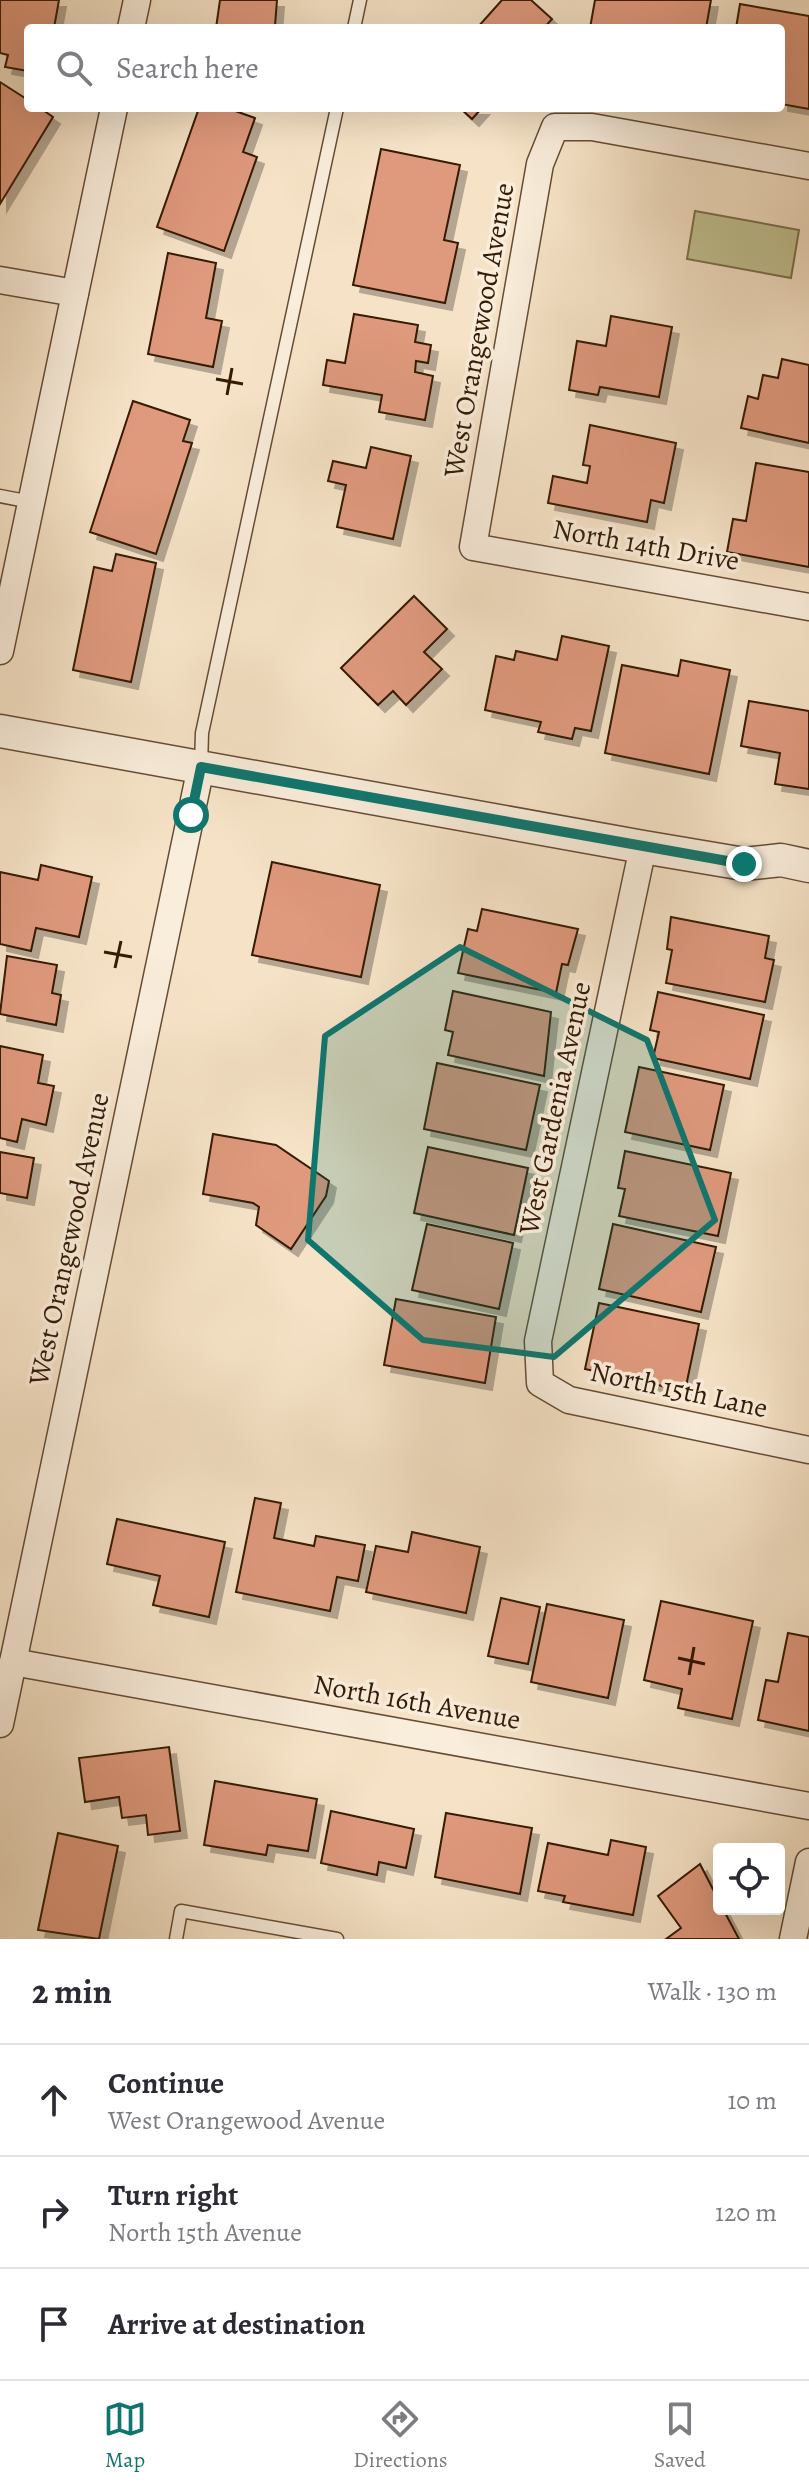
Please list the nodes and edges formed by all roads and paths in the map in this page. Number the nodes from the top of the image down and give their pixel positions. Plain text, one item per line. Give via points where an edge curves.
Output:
1 (137, 0) edge
2 (360, 0) edge
3 (132, 24) edge
4 (355, 24) edge
5 (113, 112) edge
6 (336, 112) edge
7 (809, 166) edge
8 (0, 280) edge
9 (75, 293) junction
10 (0, 496) edge
11 (31, 502) junction
12 (473, 547) joint
13 (809, 607) edge
14 (0, 651) edge
15 (0, 731) edge
16 (201, 767) junction
17 (643, 847) junction
18 (744, 864) junction
19 (809, 866) edge
20 (809, 886) edge
21 (540, 1383) joint
22 (809, 1450) edge
23 (7, 1660) edge
24 (0, 1724) edge
25 (809, 1806) edge
26 (809, 1862) edge
27 (176, 1939) edge
28 (337, 1939) edge
29 (793, 1939) edge

1 - 3 street
2 - 4 lane
5 - 9 street
6 - 16 lane via 202,733
7 - 12 street, West Orangewood Avenue via 592,127 555,127 540,164
8 - 9 street
9 - 11 street
10 - 11 lane
11 - 14 street
12 - 13 street, North 14th Drive
15 - 16 street
16 - 17 street
16 - 23 street, West Orangewood Avenue
17 - 18 street
17 - 21 street, West Gardenia Avenue via 538,1341
18 - 19 street via 781,860
18 - 20 street
21 - 22 street, North 15th Lane via 569,1400
23 - 24 street, West Orangewood Avenue
23 - 25 street, North 16th Avenue
26 - 29 street
27 - 28 lane via 181,1911

